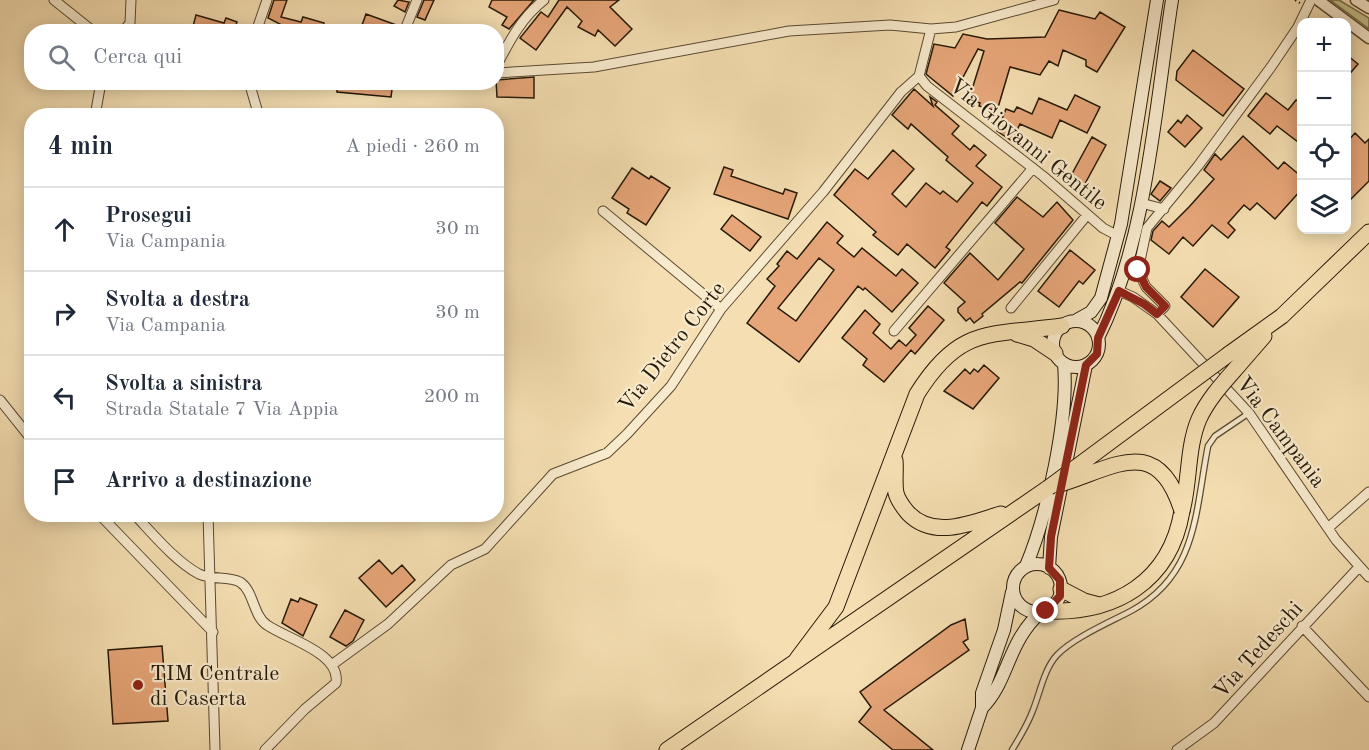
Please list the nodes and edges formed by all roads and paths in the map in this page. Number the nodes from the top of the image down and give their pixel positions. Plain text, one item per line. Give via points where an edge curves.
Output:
1 (54, 0) edge
2 (131, 0) edge
3 (267, 0) edge
4 (417, 0) edge
5 (544, 0) edge
6 (1052, 0) edge
7 (1157, 0) edge
8 (1172, 0) edge
9 (1311, 0) edge
10 (1318, 0) edge
11 (1356, 0) edge
12 (1369, 8) edge
13 (84, 24) edge
14 (129, 24) edge
15 (259, 24) edge
16 (407, 24) edge
17 (931, 29) junction
18 (1369, 38) edge
19 (504, 51) edge
20 (504, 73) edge
21 (919, 76) junction
22 (100, 90) edge
23 (251, 90) edge
24 (96, 108) edge
25 (257, 108) edge
26 (1033, 168) junction
27 (1141, 203) junction
28 (1164, 209) junction
29 (603, 211) dead end
30 (1087, 215) junction
31 (1369, 232) edge
32 (1118, 236) junction
33 (1119, 291) junction
34 (1011, 308) dead end
35 (722, 309) junction
36 (1157, 314) junction
37 (1068, 324) junction
38 (894, 331) dead end
39 (1009, 331) junction
40 (1098, 338) junction
41 (1059, 358) junction
42 (1234, 360) junction
43 (1086, 365) junction
44 (0, 399) edge
45 (1249, 412) junction
46 (24, 430) edge
47 (895, 451) junction
48 (1048, 488) junction
49 (1369, 492) edge
50 (1015, 509) junction
51 (1182, 511) junction
52 (107, 522) edge
53 (143, 522) edge
54 (208, 522) edge
55 (1328, 528) junction
56 (1026, 566) junction
57 (1359, 567) junction
58 (1049, 568) junction
59 (210, 577) junction
60 (1369, 577) edge
61 (1061, 589) junction
62 (1012, 592) junction
63 (1102, 606) junction
64 (1044, 611) junction
65 (1302, 626) junction
66 (213, 632) junction
67 (797, 659) junction
68 (333, 664) junction
69 (1369, 697) edge
70 (982, 708) junction
71 (215, 750) edge
72 (265, 750) edge
73 (667, 750) edge
74 (968, 750) edge
75 (1012, 750) edge
76 (1177, 750) edge

1 - 13 street
2 - 14 street
3 - 15 street
4 - 16 street
5 - 19 street via 530,10
6 - 17 street via 983,21
7 - 32 main road
8 - 27 main road
9 - 28 street via 1271,67
10 - 18 street
11 - 12 street
17 - 20 street via 890,25 789,31 594,67
17 - 21 street
21 - 26 street, Via Giovanni Gentile
21 - 35 street, Via Dietro Corte via 901,92 823,192
22 - 24 street
23 - 25 street
26 - 30 street, Via Giovanni Gentile
26 - 38 street
27 - 28 street
27 - 33 main road
28 - 36 street, Via Campania via 1143,237 1138,270 1146,287 1165,306
29 - 35 street
30 - 32 street, Via Giovanni Gentile
30 - 34 street
31 - 42 highway
32 - 37 main road via 1101,298 1091,312
33 - 36 street, Via Campania
33 - 40 main road
35 - 68 street, Via Dietro Corte via 671,386 607,453 554,474 485,549 451,565 388,624
36 - 45 street, Via Campania
37 - 39 highway
37 - 40 main road via 1089,326
37 - 41 main road via 1055,336
39 - 41 highway via 1034,339
39 - 47 highway via 956,347 929,374
40 - 43 main road via 1097,354
41 - 43 main road via 1078,367
41 - 56 main road via 1064,412 1039,533
42 - 48 highway, bridge
42 - 51 highway, bridge via 1199,419
43 - 58 main road via 1051,537
44 - 46 street
45 - 55 street, Via Campania
45 - 75 lane via 1215,436 1208,446 1189,548 1178,569 1143,605 1056,656
47 - 50 highway via 896,493 901,506 926,525 941,529 959,526
47 - 67 highway via 836,607
48 - 50 highway
48 - 51 highway, bridge via 1132,460 1165,474
49 - 55 street
50 - 67 highway
51 - 63 highway via 1172,546 1153,574 1120,599
52 - 66 street
53 - 59 street via 191,567
54 - 59 street
55 - 57 street, Via Campania
56 - 58 main road via 1038,564
56 - 62 main road via 1015,577
57 - 60 street, Via Campania
57 - 65 street, Via Tedeschi
58 - 61 main road via 1056,573
59 - 66 street
59 - 68 street via 240,582 265,624
61 - 63 highway
61 - 64 main road via 1057,602
62 - 64 main road via 1022,608
62 - 70 main road via 1004,630 982,693
63 - 64 highway
64 - 70 main road via 1029,623 1012,649 993,697
65 - 69 street
65 - 76 street, Via Tedeschi via 1214,723
66 - 71 street
67 - 73 highway
68 - 72 street via 338,673 336,683 304,709
70 - 74 main road

